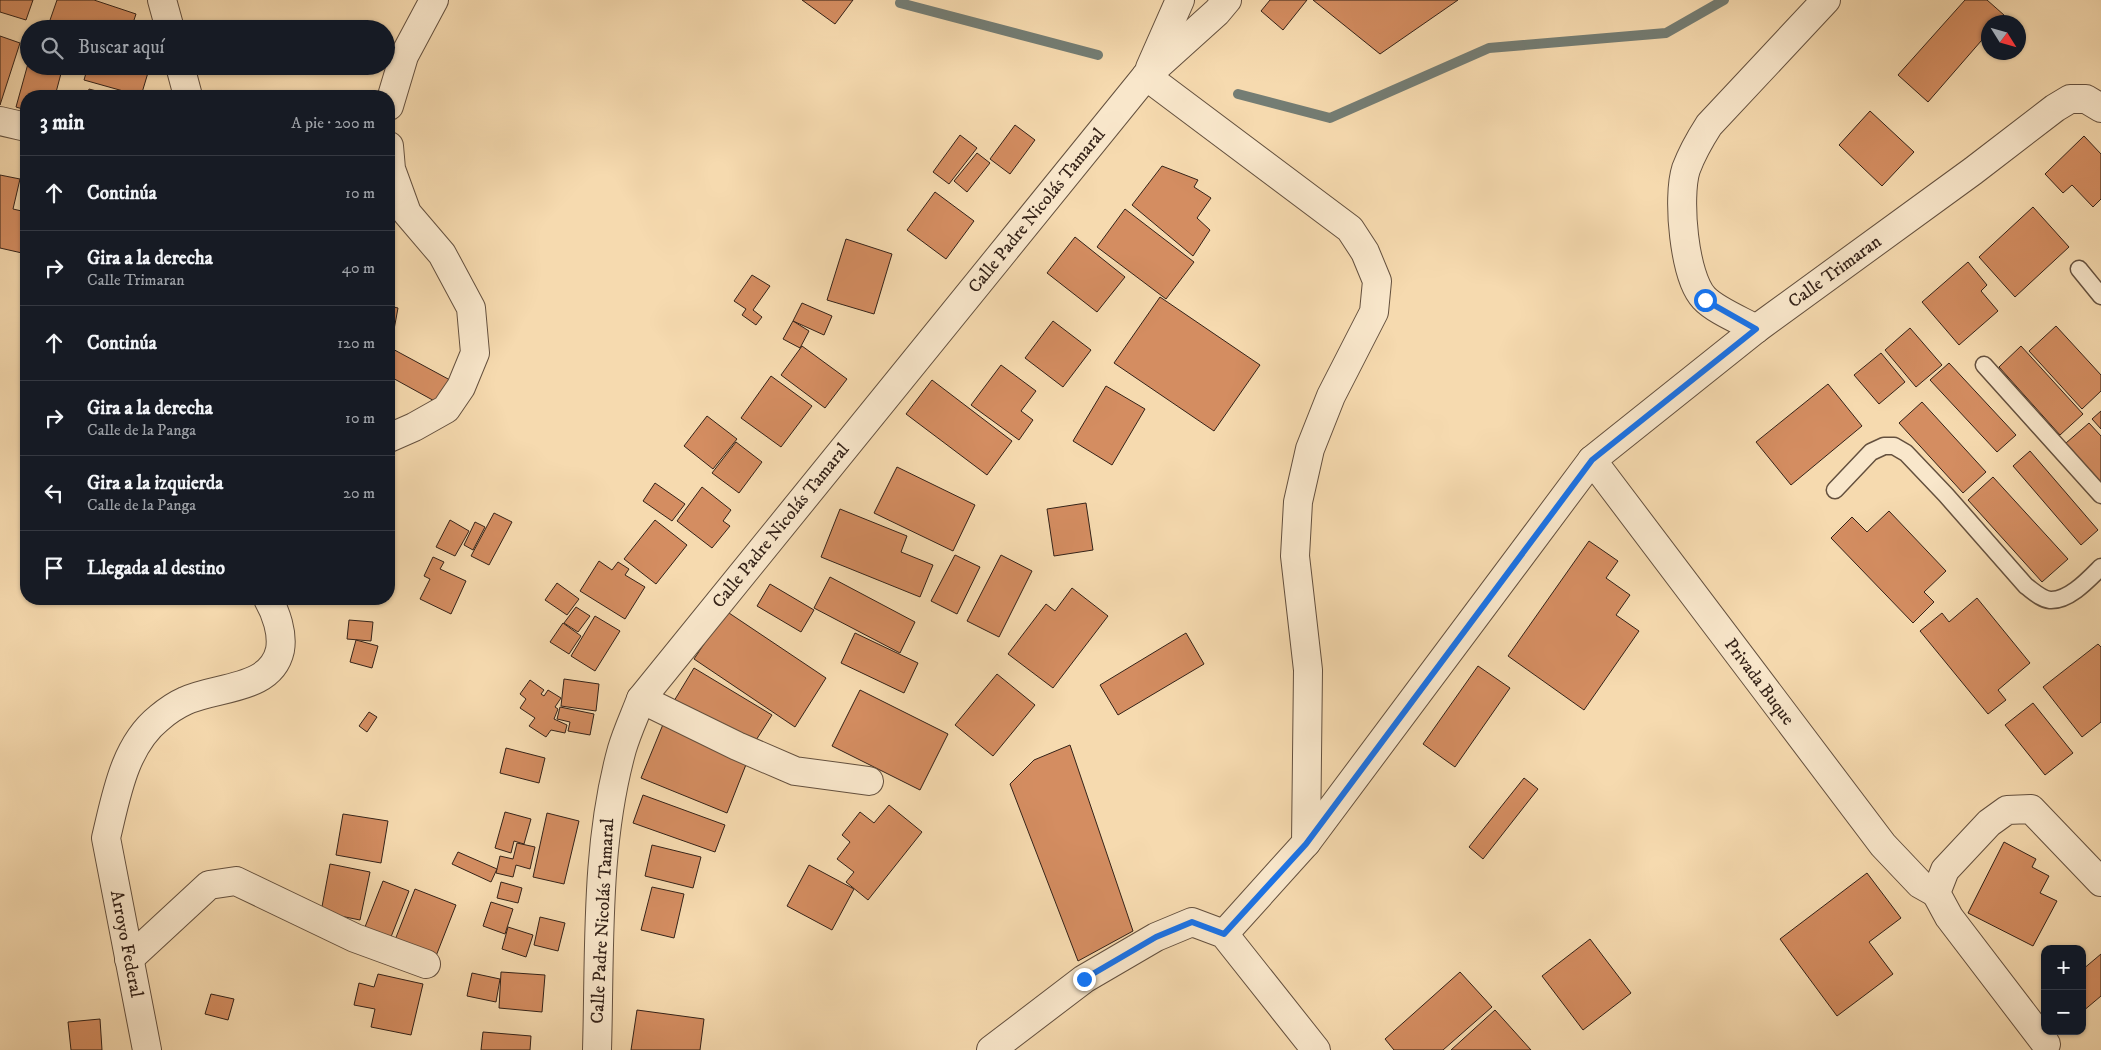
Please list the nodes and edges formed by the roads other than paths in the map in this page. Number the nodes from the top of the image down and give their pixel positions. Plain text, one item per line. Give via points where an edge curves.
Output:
1 (162, 0) edge
2 (434, 0) edge
3 (1180, 0) edge
4 (1227, 0) edge
5 (1826, 0) edge
6 (168, 20) edge
7 (182, 75) edge
8 (1146, 76) junction
9 (186, 90) edge
10 (394, 90) edge
11 (2093, 104) edge
12 (0, 121) edge
13 (20, 126) edge
14 (395, 180) edge
15 (2078, 269) dead end
16 (2101, 296) edge
17 (1756, 329) junction
18 (1984, 365) dead end
19 (395, 435) edge
20 (1592, 460) junction
21 (1835, 490) dead end
22 (2101, 495) edge
23 (2101, 568) edge
24 (271, 605) edge
25 (641, 699) junction
26 (869, 781) dead end
27 (1306, 844) junction
28 (2101, 882) edge
29 (1936, 893) junction
30 (1224, 934) junction
31 (129, 959) junction
32 (426, 964) dead end
33 (2046, 1044) dead end
34 (146, 1050) edge
35 (597, 1050) edge
36 (991, 1050) edge
37 (1316, 1050) edge

1 - 6 street
2 - 10 street via 404,56
3 - 8 street, Calle Padre Nicolás Tamaral
4 - 8 street, Calle Padre Nicolás Tamaral
5 - 17 street via 1709,125 1686,171 1682,218 1695,287 1705,300
7 - 9 street
8 - 25 street, Calle Padre Nicolás Tamaral
8 - 27 street via 1350,229 1365,252 1377,281 1374,312 1331,396 1310,449 1298,502 1295,556 1308,670
11 - 17 street, Calle Trimaran via 2070,99 2055,108
12 - 13 street
14 - 19 street via 407,213 442,254 471,308 475,353 462,387 446,409
15 - 16 lane
17 - 20 street, Calle Trimaran
18 - 22 lane
20 - 27 street, Calle Trimaran
20 - 29 street, Privada Buque via 1883,845 1920,884
21 - 23 lane via 1871,452 1884,446 1894,446 1906,453 2020,579 2039,595 2051,600 2066,596
24 - 31 street, Arroyo Federal via 282,641 275,664 256,680 185,701 158,718 138,742 124,770 106,838
25 - 26 street via 795,771
25 - 35 street, Calle Padre Nicolás Tamaral via 622,748 609,810 602,880
27 - 30 street, Calle Trimaran
28 - 29 street via 2031,809 2007,810 1989,823 1945,870
29 - 33 street via 1949,917
30 - 36 street via 1192,922 1156,937 1084,979
30 - 37 street
31 - 32 street via 209,885 236,881 355,938
31 - 34 street, Arroyo Federal

